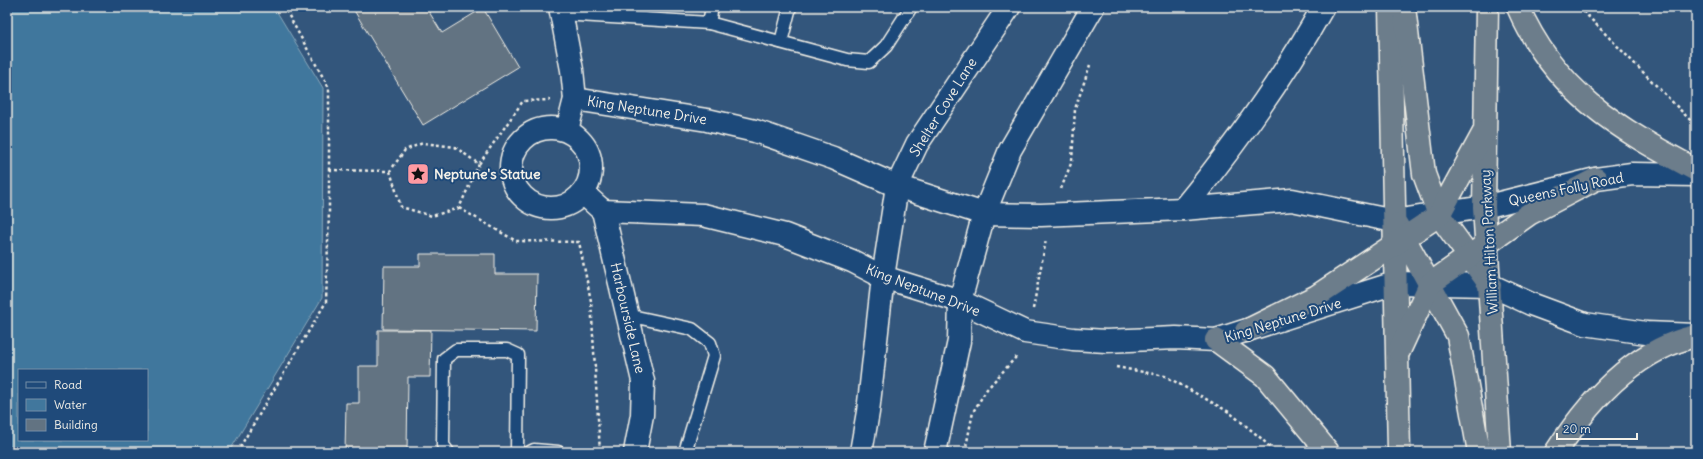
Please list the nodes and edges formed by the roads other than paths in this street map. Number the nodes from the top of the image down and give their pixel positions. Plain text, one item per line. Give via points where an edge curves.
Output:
1 (712, 7) edge
2 (790, 7) edge
3 (911, 7) edge
4 (1009, 7) edge
5 (1093, 7) edge
6 (1323, 7) edge
7 (1390, 7) edge
8 (1404, 7) edge
9 (1487, 7) edge
10 (1518, 7) edge
11 (561, 10) edge
12 (709, 23) junction
13 (781, 42) junction
14 (575, 99) junction
15 (1486, 129) junction
16 (567, 130) junction
17 (1696, 170) edge
18 (1696, 175) edge
19 (1596, 179) junction
20 (897, 186) junction
21 (583, 193) junction
22 (1484, 208) junction
23 (1183, 209) junction
24 (603, 212) junction
25 (984, 214) junction
26 (1439, 214) junction
27 (1398, 235) junction
28 (1488, 242) junction
29 (1470, 256) junction
30 (883, 277) junction
31 (1396, 283) junction
32 (1430, 284) junction
33 (1490, 285) junction
34 (960, 301) junction
35 (627, 315) junction
36 (1246, 331) junction
37 (1696, 336) edge
38 (1216, 340) junction
39 (1397, 356) junction
40 (448, 452) edge
41 (517, 452) edge
42 (530, 452) edge
43 (558, 452) edge
44 (635, 452) edge
45 (684, 452) edge
46 (861, 452) edge
47 (935, 452) edge
48 (1328, 452) edge
49 (1399, 452) edge
50 (1479, 452) edge
51 (1500, 452) edge
52 (1556, 452) edge

1 - 12 lane
2 - 13 lane
3 - 13 lane via 886,46 869,62 846,60
4 - 20 street, Shelter Cove Lane via 917,144
5 - 25 street via 1010,150
6 - 23 street via 1298,52 1229,152
7 - 27 highway
8 - 26 highway via 1424,174
9 - 15 highway, William Hilton Parkway
10 - 17 highway via 1528,32 1552,66 1576,93 1615,124
11 - 12 lane
11 - 14 street
12 - 13 lane
14 - 16 street
14 - 20 street, King Neptune Drive via 707,120 755,131 834,158
15 - 22 highway, William Hilton Parkway
15 - 26 highway
16 - 21 street via 579,139 588,151 592,165 590,180
16 - 21 street via 551,127 535,131 522,140 513,154 510,170 514,186 524,199 538,207 555,209 570,204
18 - 19 street, Queens Folly Road via 1632,174
19 - 22 street, Queens Folly Road
19 - 28 highway via 1529,214
20 - 25 street, King Neptune Drive
20 - 30 street, Shelter Cove Lane
21 - 24 street
22 - 26 street, King Neptune Drive
22 - 28 highway, William Hilton Parkway
23 - 25 street, King Neptune Drive via 1051,215
23 - 27 street, King Neptune Drive via 1292,200
24 - 30 street, King Neptune Drive via 703,215 785,235 852,261
24 - 35 street, Harbourside Lane
25 - 34 street
26 - 27 street, King Neptune Drive
26 - 29 highway
27 - 31 highway
27 - 32 highway
27 - 36 highway via 1317,296
28 - 29 highway
28 - 33 highway, William Hilton Parkway
29 - 32 highway
29 - 33 highway
30 - 34 street, King Neptune Drive
30 - 46 street, Shelter Cove Lane
31 - 32 street, King Neptune Drive
31 - 36 street, King Neptune Drive
31 - 39 highway
32 - 33 street, King Neptune Drive
32 - 39 highway
32 - 50 highway via 1458,336
33 - 37 street via 1531,304 1585,324 1646,333
33 - 51 highway, William Hilton Parkway
34 - 38 street, King Neptune Drive via 1028,332 1073,339
34 - 47 street via 960,341
35 - 44 street, Harbourside Lane via 643,381 642,415
35 - 45 lane via 692,329 710,343 714,356
36 - 38 street, King Neptune Drive
37 - 52 highway via 1676,340 1637,362 1594,402
38 - 48 highway via 1265,376
39 - 49 highway
40 - 41 lane via 443,446 444,359 456,350 507,350 518,355
42 - 43 lane

